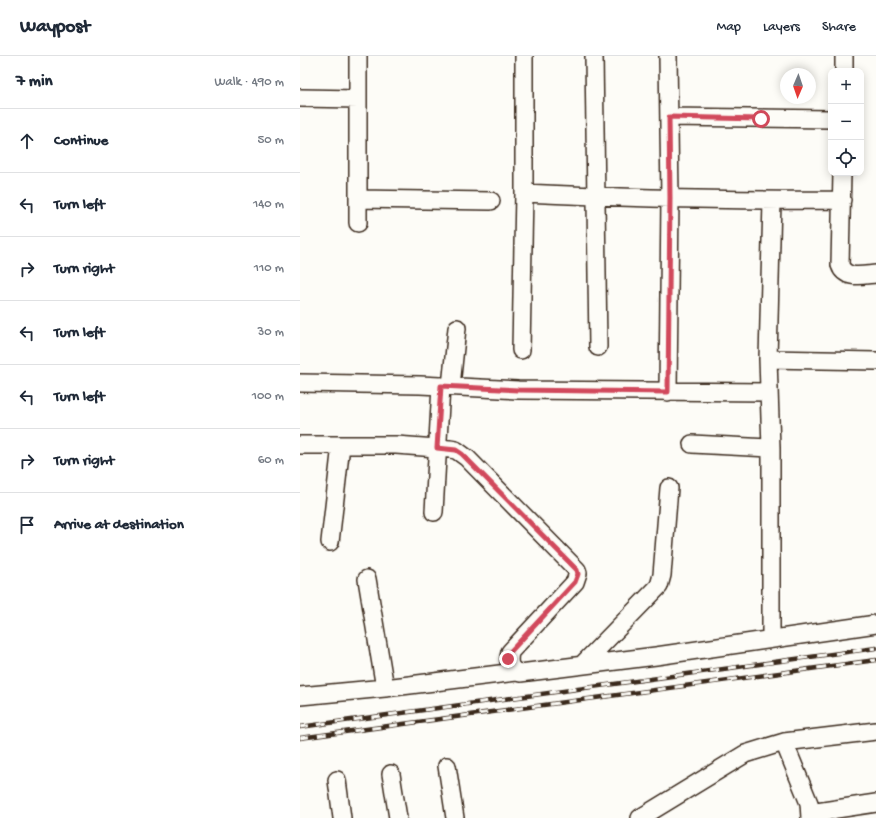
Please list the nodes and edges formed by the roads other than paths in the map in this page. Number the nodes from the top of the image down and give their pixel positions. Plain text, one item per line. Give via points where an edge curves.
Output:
1 (358, 56) edge
2 (524, 56) edge
3 (594, 56) edge
4 (668, 56) edge
5 (844, 56) edge
6 (844, 68) edge
7 (300, 98) edge
8 (358, 99) junction
9 (669, 117) junction
10 (828, 119) edge
11 (842, 176) edge
12 (524, 193) junction
13 (597, 196) junction
14 (670, 198) junction
15 (358, 199) junction
16 (842, 200) junction
17 (491, 201) dead end
18 (772, 201) junction
19 (358, 223) dead end
20 (876, 274) edge
21 (457, 328) dead end
22 (598, 347) dead end
23 (521, 350) dead end
24 (768, 359) junction
25 (876, 361) edge
26 (300, 383) edge
27 (446, 386) junction
28 (668, 392) junction
29 (769, 392) junction
30 (692, 444) dead end
31 (300, 445) edge
32 (341, 445) junction
33 (437, 448) junction
34 (771, 448) junction
35 (669, 488) dead end
36 (434, 512) dead end
37 (330, 542) dead end
38 (367, 579) dead end
39 (876, 624) edge
40 (772, 639) junction
41 (582, 665) junction
42 (516, 672) junction
43 (385, 688) junction
44 (300, 695) edge
45 (876, 731) edge
46 (784, 742) junction
47 (447, 766) dead end
48 (391, 774) dead end
49 (337, 780) dead end
50 (876, 803) edge
51 (810, 816) edge
52 (342, 818) edge
53 (398, 818) edge
54 (454, 818) edge
55 (640, 818) edge

1 - 8 street
2 - 12 street
3 - 13 street
4 - 9 street
5 - 6 street
7 - 8 street
8 - 15 street
9 - 10 street
9 - 14 street
11 - 16 street
12 - 13 street
12 - 23 street
13 - 14 street
13 - 22 street
14 - 18 street
14 - 28 street
15 - 17 street
15 - 19 street
16 - 18 street
16 - 20 street via 842,270 852,275
18 - 24 street
21 - 27 street
24 - 25 street
24 - 29 street
26 - 27 street
27 - 28 street via 518,390
27 - 33 street
28 - 29 street
29 - 34 street
30 - 34 street
31 - 32 street
32 - 33 street
32 - 37 street
33 - 36 street
33 - 42 street via 456,450 462,454 577,570 575,582 510,652 510,666
34 - 40 street
35 - 41 street via 659,586
38 - 43 street
39 - 40 street
40 - 41 street
41 - 42 street
42 - 43 street
43 - 44 street
45 - 46 street
46 - 51 street via 809,803
46 - 55 street via 745,754
47 - 54 street
48 - 53 street
49 - 52 street
50 - 51 street

